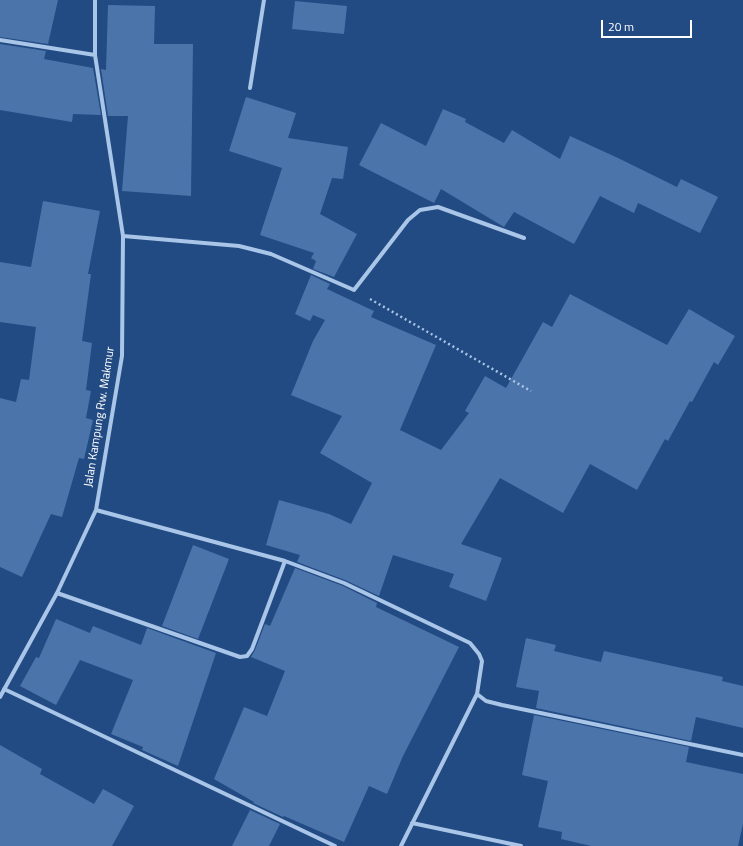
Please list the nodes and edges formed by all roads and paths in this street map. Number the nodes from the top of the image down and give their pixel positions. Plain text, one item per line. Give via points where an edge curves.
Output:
1 (95, 0) edge
2 (264, 0) edge
3 (0, 40) edge
4 (95, 55) junction
5 (250, 88) dead end
6 (123, 236) junction
7 (524, 238) dead end
8 (354, 290) junction
9 (531, 391) dead end
10 (96, 510) junction
11 (285, 561) junction
12 (58, 593) junction
13 (4, 689) junction
14 (476, 694) junction
15 (0, 697) edge
16 (743, 755) edge
17 (412, 823) junction
18 (335, 846) edge
19 (402, 846) edge
20 (521, 846) edge

1 - 4 street, Jalan Kampung Rw. Makmur
2 - 5 street
3 - 4 street
4 - 6 street, Jalan Kampung Rw. Makmur
6 - 8 street via 239,246 271,254
6 - 10 street, Jalan Kampung Rw. Makmur via 122,356
7 - 8 street via 438,207 420,210 408,220
8 - 9 path
10 - 11 street
10 - 12 street, Jalan Kampung Rw. Makmur
11 - 12 street via 247,656 240,656
11 - 14 street via 344,583 470,643 482,661
12 - 13 street, Jalan Kampung Rw. Makmur
13 - 15 street, Jalan Kampung Rw. Makmur
13 - 18 street
14 - 16 street via 486,701 502,705
14 - 17 street
17 - 19 street
17 - 20 street

